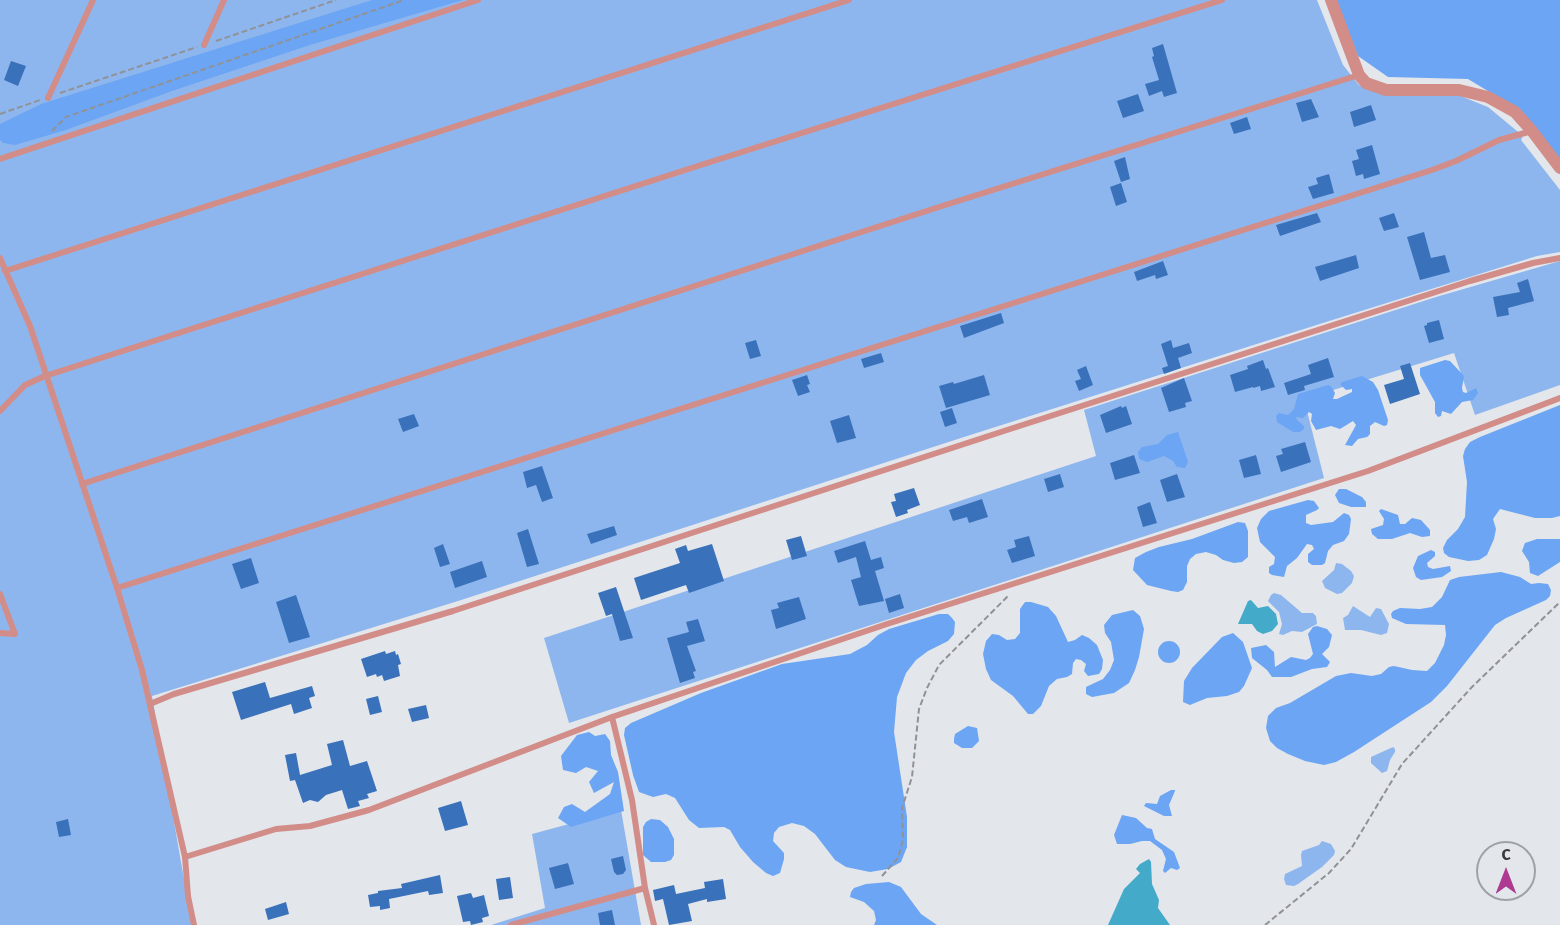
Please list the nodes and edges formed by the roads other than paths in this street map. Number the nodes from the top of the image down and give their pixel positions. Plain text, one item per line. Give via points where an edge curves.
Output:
1 (93, 0) edge
2 (224, 0) edge
3 (478, 0) edge
4 (849, 0) edge
5 (1222, 0) edge
6 (1331, 0) edge
7 (204, 45) road end
8 (1359, 75) junction
9 (48, 98) road end
10 (1532, 130) junction
11 (0, 159) edge
12 (1560, 168) edge
13 (0, 258) edge
14 (1560, 258) edge
15 (5, 271) junction
16 (45, 376) junction
17 (1560, 398) edge
18 (0, 411) edge
19 (82, 484) junction
20 (117, 588) junction
21 (0, 594) edge
22 (0, 633) edge
23 (150, 704) junction
24 (612, 717) junction
25 (184, 857) junction
26 (645, 888) junction
27 (194, 925) edge
28 (511, 925) edge
29 (654, 925) edge

1 - 9 lane
2 - 7 lane
3 - 11 lane
4 - 15 lane
5 - 16 lane
6 - 8 street
8 - 10 street via 1366,83 1386,90 1459,90 1488,97 1515,112
8 - 19 lane
10 - 12 street
10 - 20 lane via 1498,140 1432,170
13 - 15 lane
14 - 23 lane via 1470,281 453,611
15 - 16 lane via 23,309
16 - 18 lane via 26,385
16 - 19 lane
17 - 24 lane via 1368,471
19 - 20 lane
20 - 23 lane
21 - 22 lane via 15,634
23 - 25 lane
24 - 25 lane via 369,810 297,829 276,829
24 - 26 lane via 632,800
25 - 27 lane
26 - 28 lane
26 - 29 lane

